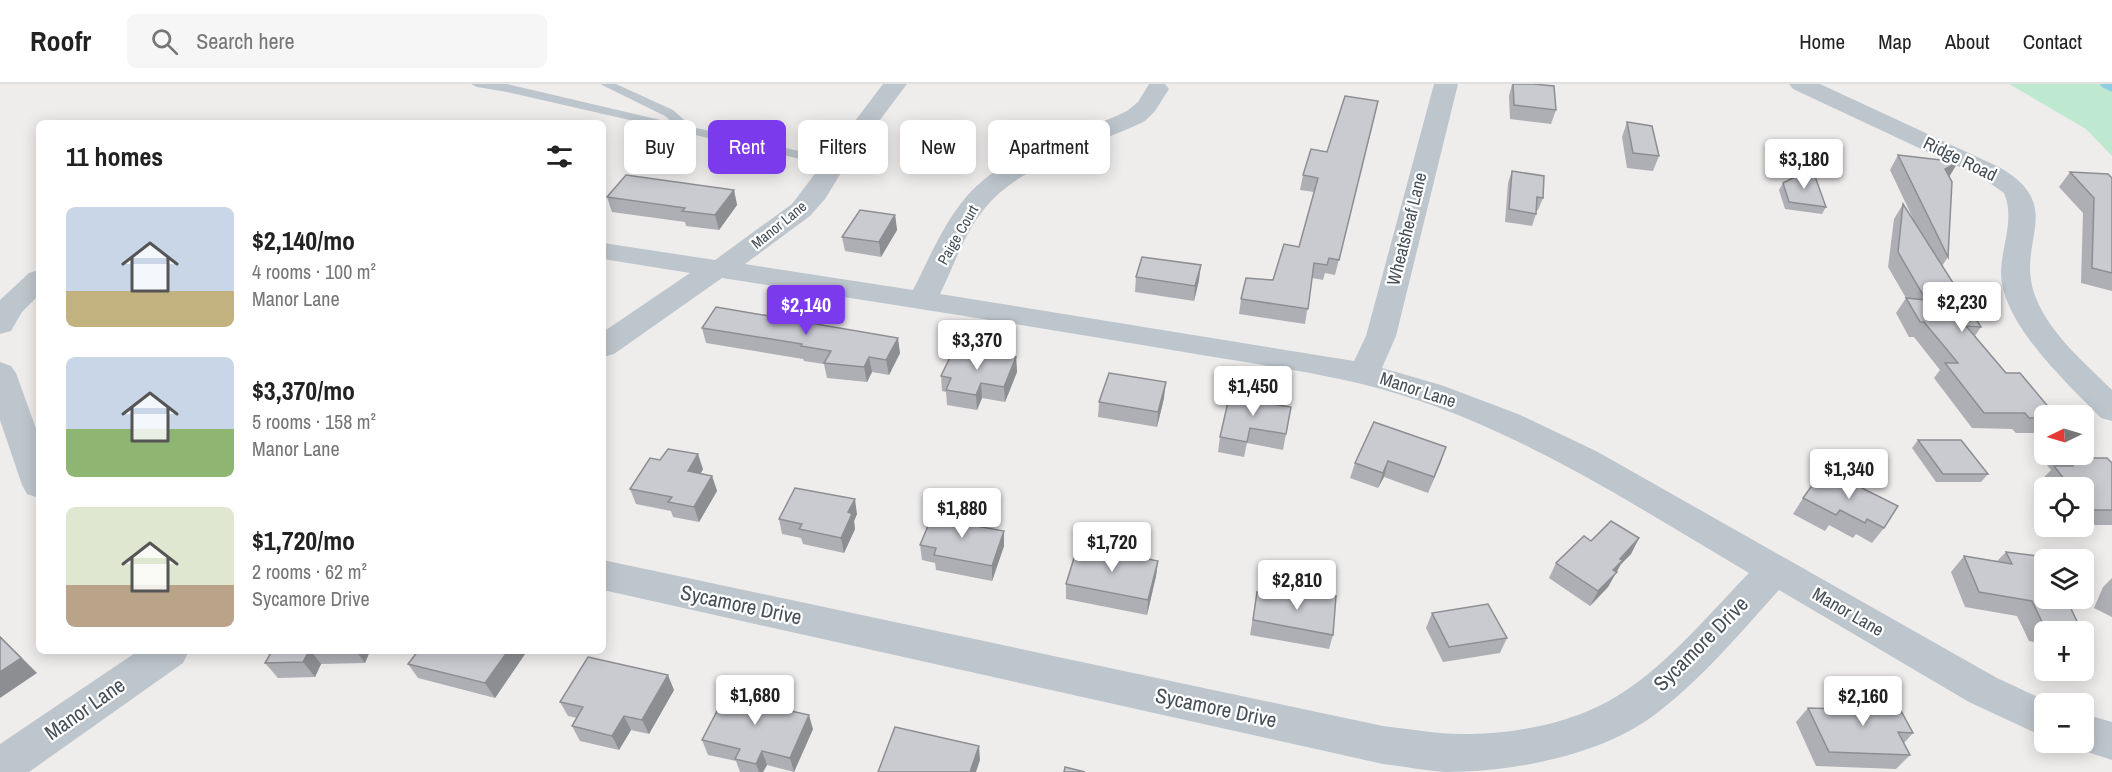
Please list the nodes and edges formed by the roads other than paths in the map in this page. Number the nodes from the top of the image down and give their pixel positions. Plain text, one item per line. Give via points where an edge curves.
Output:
1 (477, 84) edge
2 (606, 84) edge
3 (896, 84) edge
4 (1446, 84) edge
5 (1801, 84) edge
6 (514, 87) edge
7 (1157, 89) dead end
8 (648, 120) edge
9 (677, 120) edge
10 (868, 120) edge
11 (696, 132) edge
12 (798, 155) edge
13 (828, 174) edge
14 (606, 252) edge
15 (717, 270) junction
16 (36, 282) edge
17 (922, 300) junction
18 (0, 324) edge
19 (606, 345) edge
20 (0, 373) edge
21 (1364, 373) junction
22 (2112, 410) edge
23 (36, 476) edge
24 (1775, 570) junction
25 (606, 576) edge
26 (163, 654) edge
27 (2034, 714) edge
28 (2094, 736) edge
29 (2112, 741) edge
30 (0, 768) edge

1 - 6 lane
2 - 9 lane
3 - 10 street, Manor Lane
4 - 21 street, Wheatsheaf Lane via 1381,336
5 - 22 street, Ridge Road via 1990,172 2016,191 2022,207 2014,266 2022,303 2059,352
6 - 8 lane
7 - 17 street, Paige Court via 1136,116 1019,170 988,190 965,217
11 - 12 lane
13 - 15 street, Manor Lane via 801,210
14 - 15 street
15 - 17 street, Manor Lane
15 - 19 street, Manor Lane
16 - 18 street via 11,306
17 - 21 street, Manor Lane
20 - 23 street
21 - 24 street, Manor Lane via 1430,393 1543,439
24 - 25 street, Sycamore Drive via 1686,663 1640,703 1590,730 1553,742 1507,750 1449,753 1383,745
24 - 27 street, Manor Lane via 1983,690
26 - 30 street, Manor Lane
28 - 29 street

